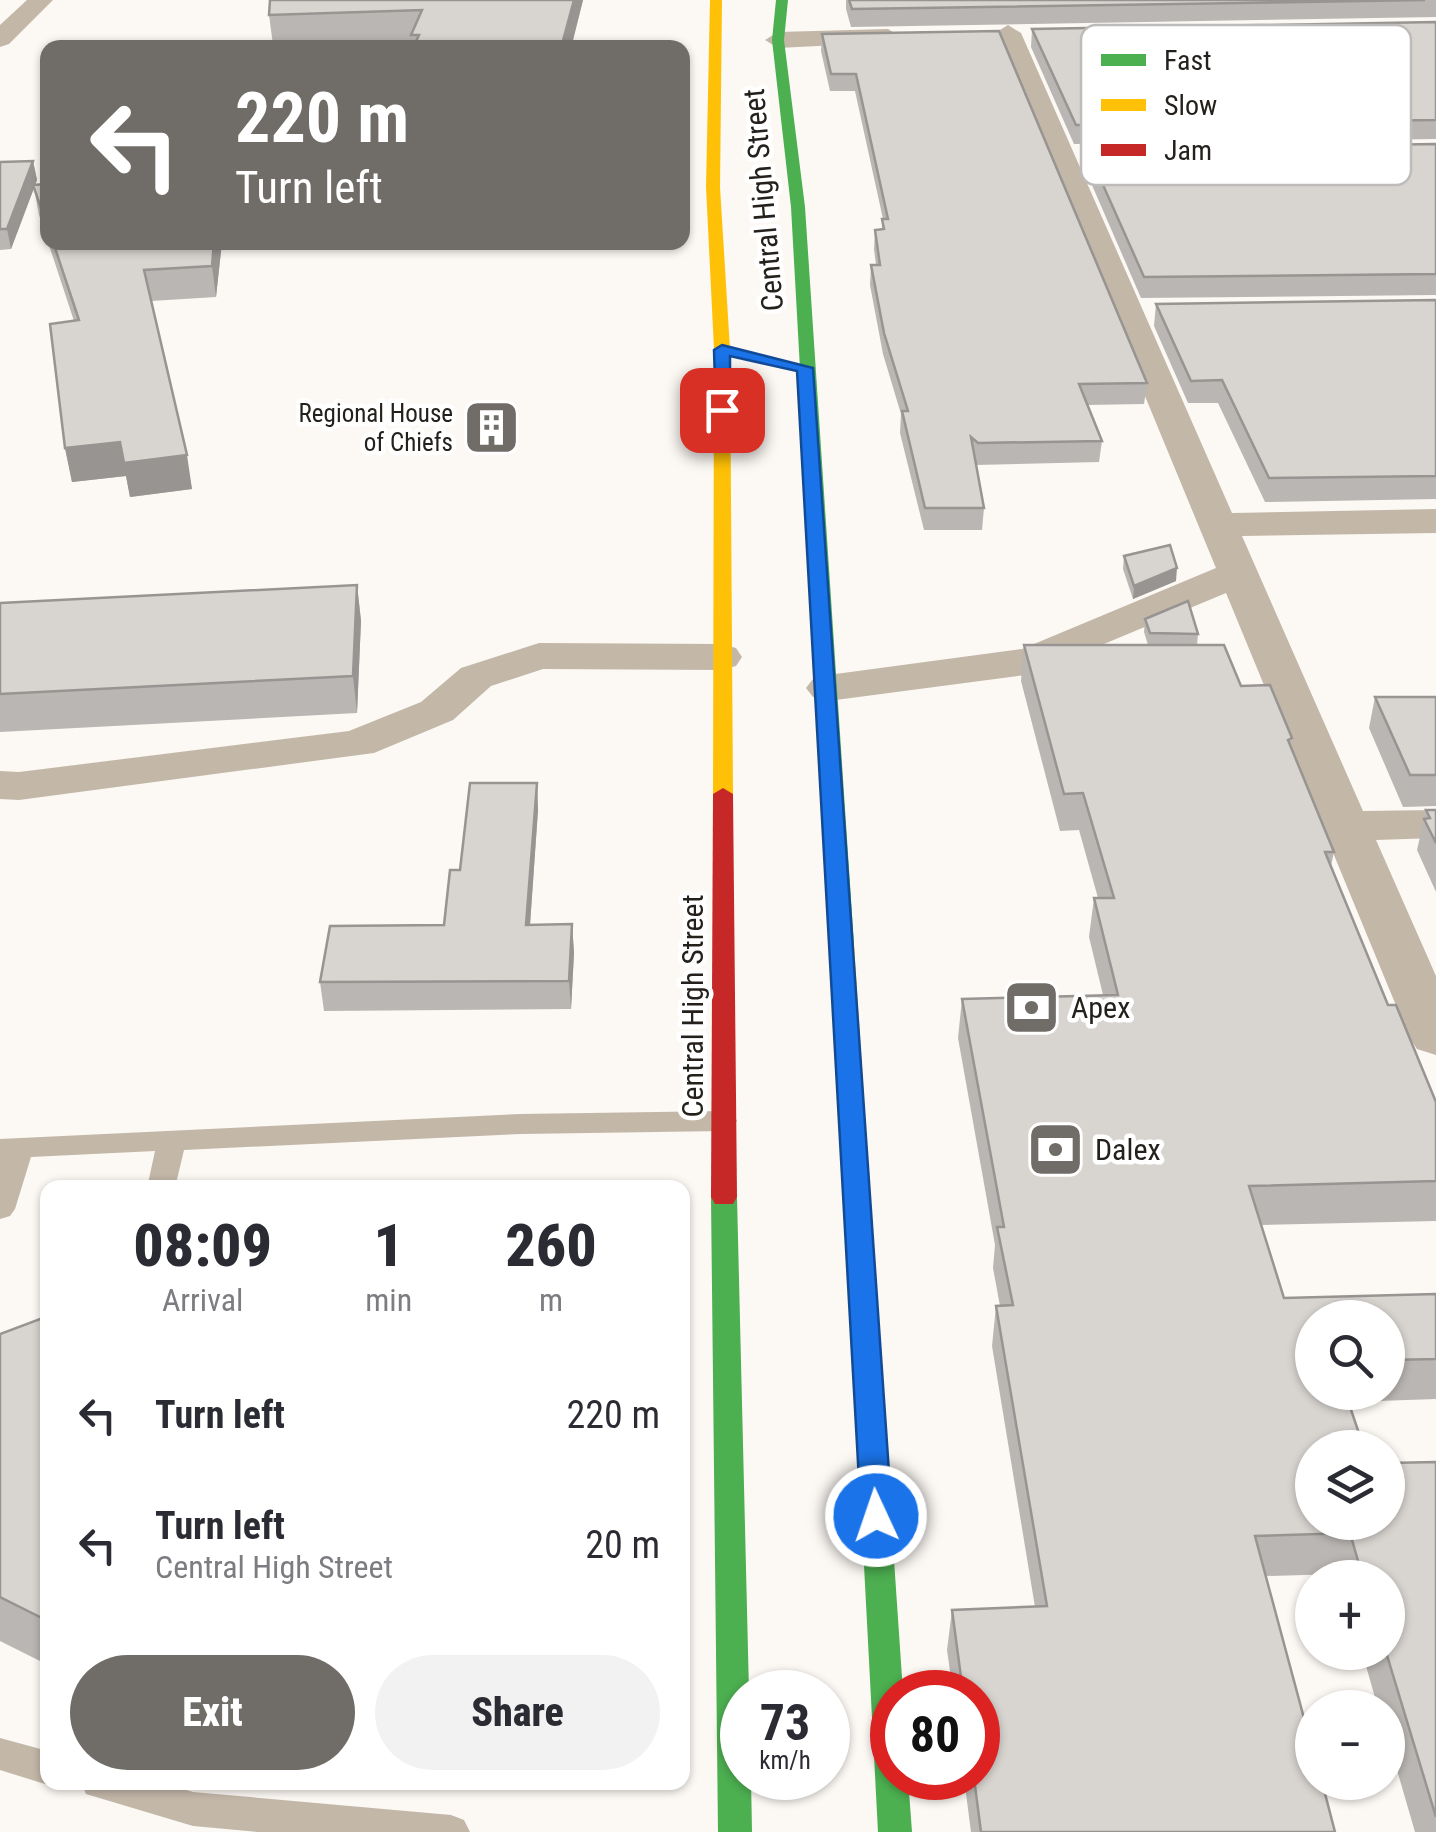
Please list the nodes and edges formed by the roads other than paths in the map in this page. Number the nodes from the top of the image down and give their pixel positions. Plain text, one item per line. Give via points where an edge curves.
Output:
1 (42, 0) edge
2 (716, 0) edge
3 (782, 0) edge
4 (1008, 33) edge
5 (912, 36) edge
6 (0, 40) edge
7 (778, 40) junction
8 (1081, 157) edge
9 (1093, 185) edge
10 (1436, 521) edge
11 (1221, 526) junction
12 (1240, 572) junction
13 (721, 656) junction
14 (1026, 662) junction
15 (1122, 662) edge
16 (828, 688) junction
17 (0, 785) edge
18 (1436, 824) edge
19 (1348, 826) junction
20 (1436, 1036) edge
21 (723, 1121) junction
22 (172, 1142) junction
23 (10, 1148) edge
24 (163, 1180) edge
25 (0, 1209) edge
26 (0, 1754) edge
27 (40, 1766) edge
28 (127, 1790) edge
29 (341, 1827) edge
30 (452, 1832) edge
31 (735, 1832) edge
32 (895, 1832) edge

1 - 6 street
2 - 13 highway, Central High Street via 713,188 730,351
3 - 7 highway, Central High Street
4 - 8 street
5 - 7 street
7 - 16 highway, Central High Street via 798,207 797,366
9 - 11 street via 1148,312
10 - 11 street
11 - 12 street
12 - 14 street
12 - 19 street via 1257,664
13 - 17 street via 539,656 476,677 437,711 358,743
13 - 21 highway, Central High Street
14 - 15 street
14 - 16 street
16 - 32 highway, Central High Street
18 - 19 street
19 - 20 street
21 - 22 lane
21 - 31 highway, Central High Street
22 - 23 lane
22 - 24 lane
23 - 25 lane
26 - 27 lane
28 - 29 lane via 193,1809
29 - 30 lane

